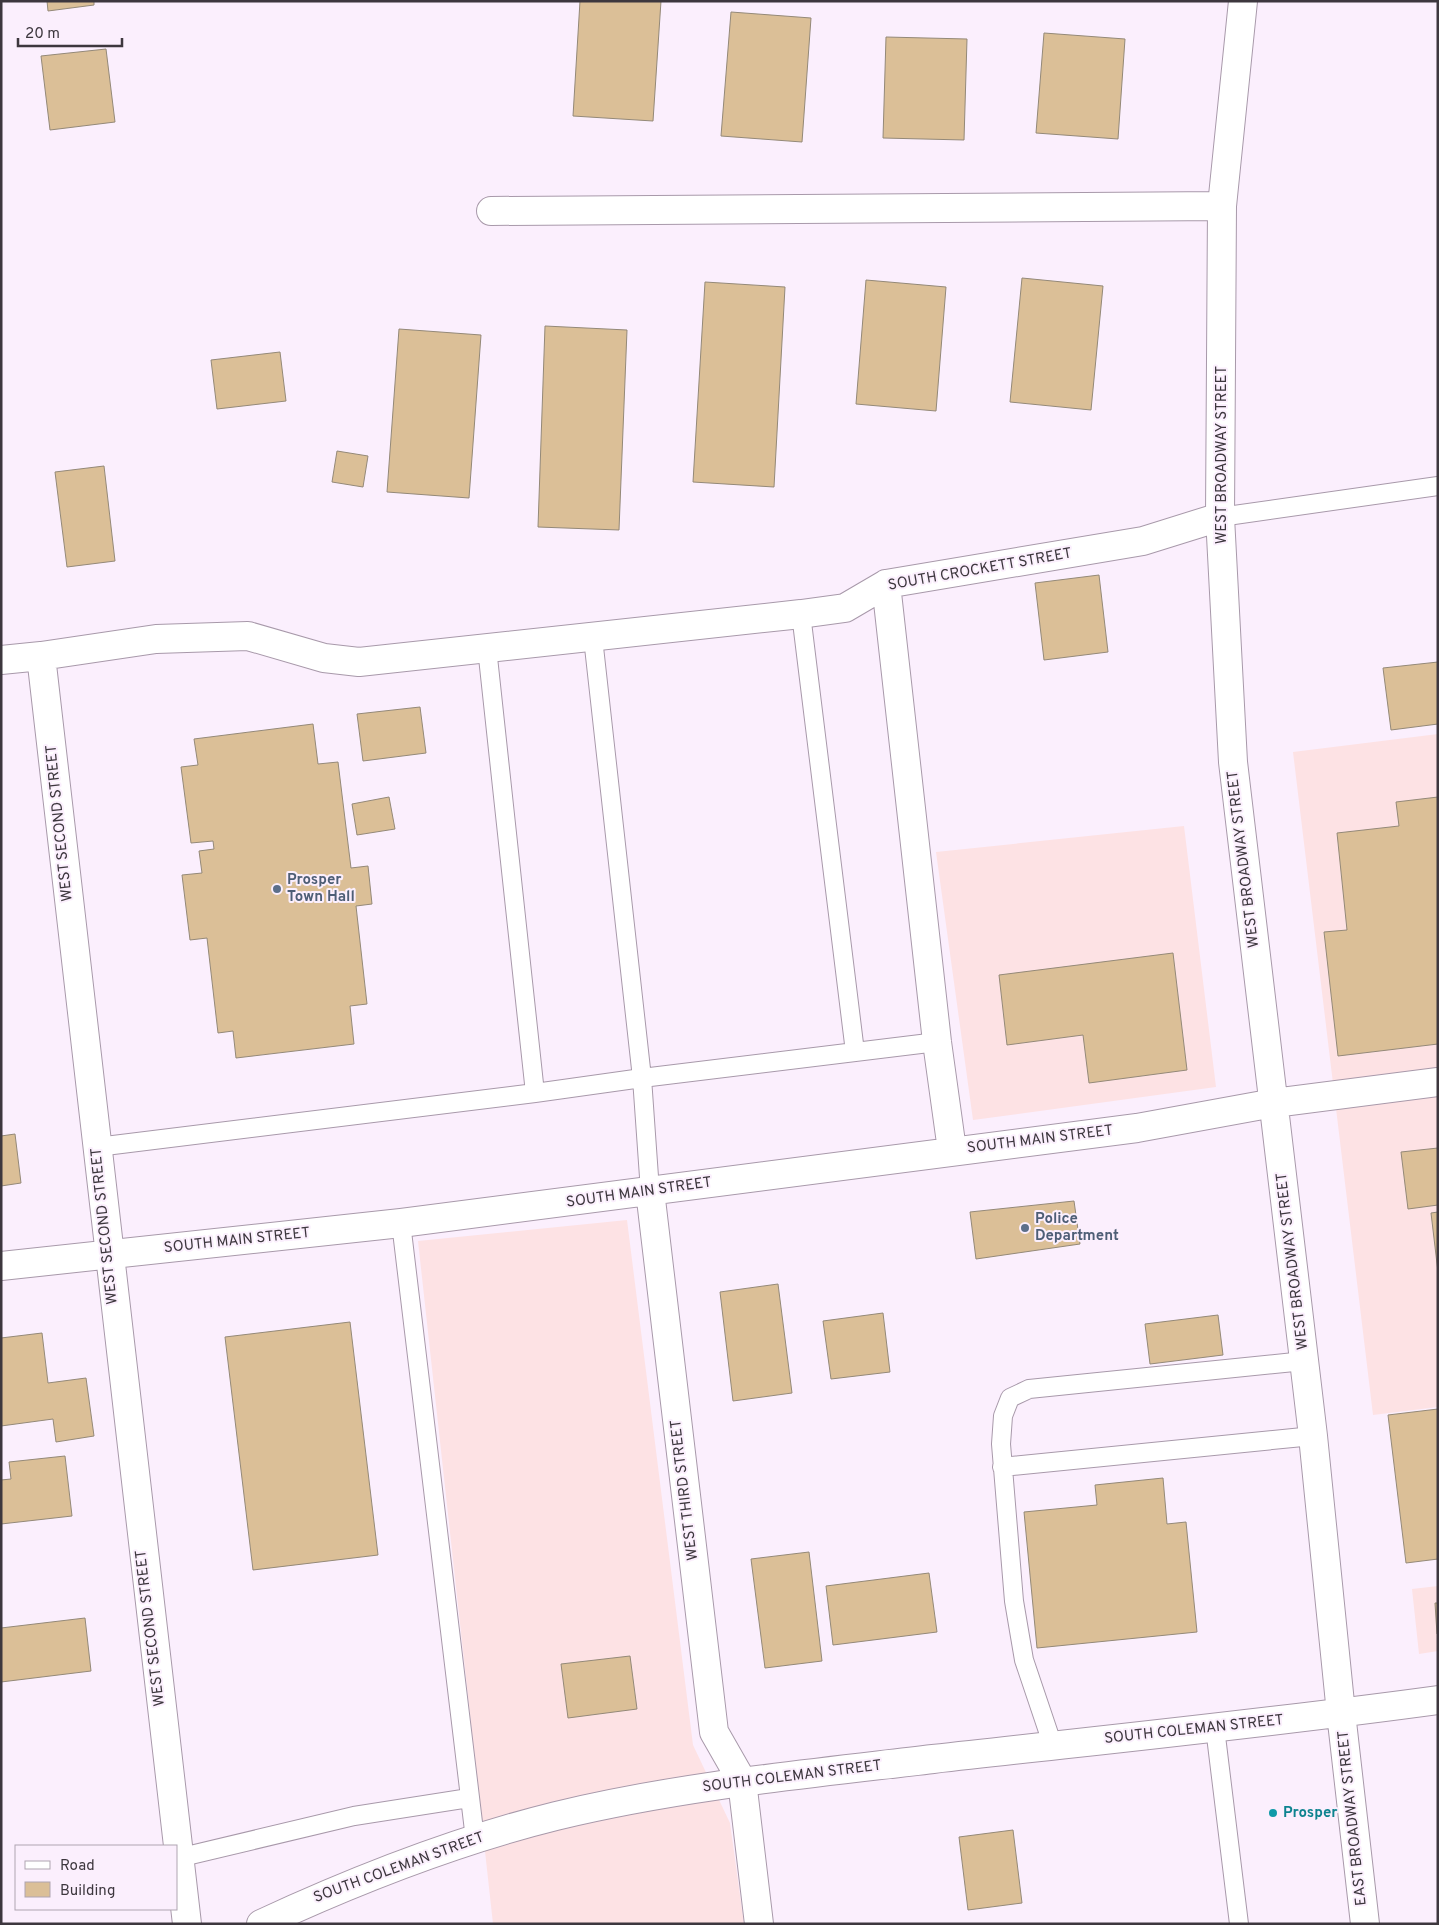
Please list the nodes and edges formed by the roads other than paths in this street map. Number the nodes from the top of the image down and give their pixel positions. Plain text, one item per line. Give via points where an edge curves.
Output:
1 (1243, 1) edge
2 (1222, 206) junction
3 (491, 211) dead end
4 (1438, 486) edge
5 (1220, 518) junction
6 (886, 584) junction
7 (801, 614) junction
8 (593, 638) junction
9 (487, 648) junction
10 (41, 656) junction
11 (1, 660) edge
12 (937, 1042) junction
13 (854, 1052) junction
14 (642, 1078) junction
15 (1438, 1082) edge
16 (535, 1093) junction
17 (1274, 1103) junction
18 (97, 1147) junction
19 (952, 1150) junction
20 (650, 1192) junction
21 (401, 1223) junction
22 (108, 1254) junction
23 (1, 1266) edge
24 (1304, 1361) junction
25 (1313, 1436) junction
26 (1002, 1467) junction
27 (1438, 1700) edge
28 (1341, 1713) junction
29 (1215, 1728) junction
30 (1053, 1746) junction
31 (742, 1781) junction
32 (469, 1798) junction
33 (474, 1839) junction
34 (176, 1845) edge
35 (178, 1858) joint
36 (186, 1924) edge
37 (261, 1924) edge
38 (759, 1924) edge
39 (1239, 1924) edge
40 (1365, 1924) edge

1 - 2 street, WEST BROADWAY STREET
2 - 3 street
2 - 5 street, WEST BROADWAY STREET
4 - 5 lane
5 - 6 street, SOUTH CROCKETT STREET via 1143,541
5 - 17 street, WEST BROADWAY STREET via 1232,762
6 - 7 street, SOUTH CROCKETT STREET via 845,608
6 - 12 street
7 - 8 street, SOUTH CROCKETT STREET
7 - 13 lane
8 - 9 street, SOUTH CROCKETT STREET
8 - 14 lane
9 - 10 street, SOUTH CROCKETT STREET via 360,662 324,658 248,636 156,639
9 - 16 lane
10 - 11 street
10 - 18 street, WEST SECOND STREET
12 - 13 lane
12 - 19 street
13 - 14 lane
14 - 16 lane
14 - 20 lane
15 - 17 street, SOUTH MAIN STREET
16 - 18 lane
17 - 19 street, SOUTH MAIN STREET via 1136,1128
17 - 24 street, WEST BROADWAY STREET
18 - 22 street, WEST SECOND STREET
19 - 20 street, SOUTH MAIN STREET
20 - 21 street, SOUTH MAIN STREET
20 - 31 street, WEST THIRD STREET via 714,1732
21 - 22 street, SOUTH MAIN STREET
21 - 32 lane
22 - 23 street, SOUTH MAIN STREET
22 - 34 street, WEST SECOND STREET
24 - 25 street, WEST BROADWAY STREET
24 - 26 lane via 1029,1389 1010,1398 1003,1416
25 - 26 lane
25 - 28 street, WEST BROADWAY STREET
26 - 30 lane via 1014,1601 1024,1660
27 - 28 street, SOUTH COLEMAN STREET
28 - 29 street, SOUTH COLEMAN STREET
28 - 40 street, EAST BROADWAY STREET
29 - 30 street, SOUTH COLEMAN STREET
29 - 39 lane
30 - 31 street, SOUTH COLEMAN STREET
31 - 33 street, SOUTH COLEMAN STREET via 565,1814
31 - 38 street
32 - 33 lane
32 - 35 lane via 354,1816
33 - 37 street, SOUTH COLEMAN STREET via 330,1892
35 - 36 street, WEST SECOND STREET

